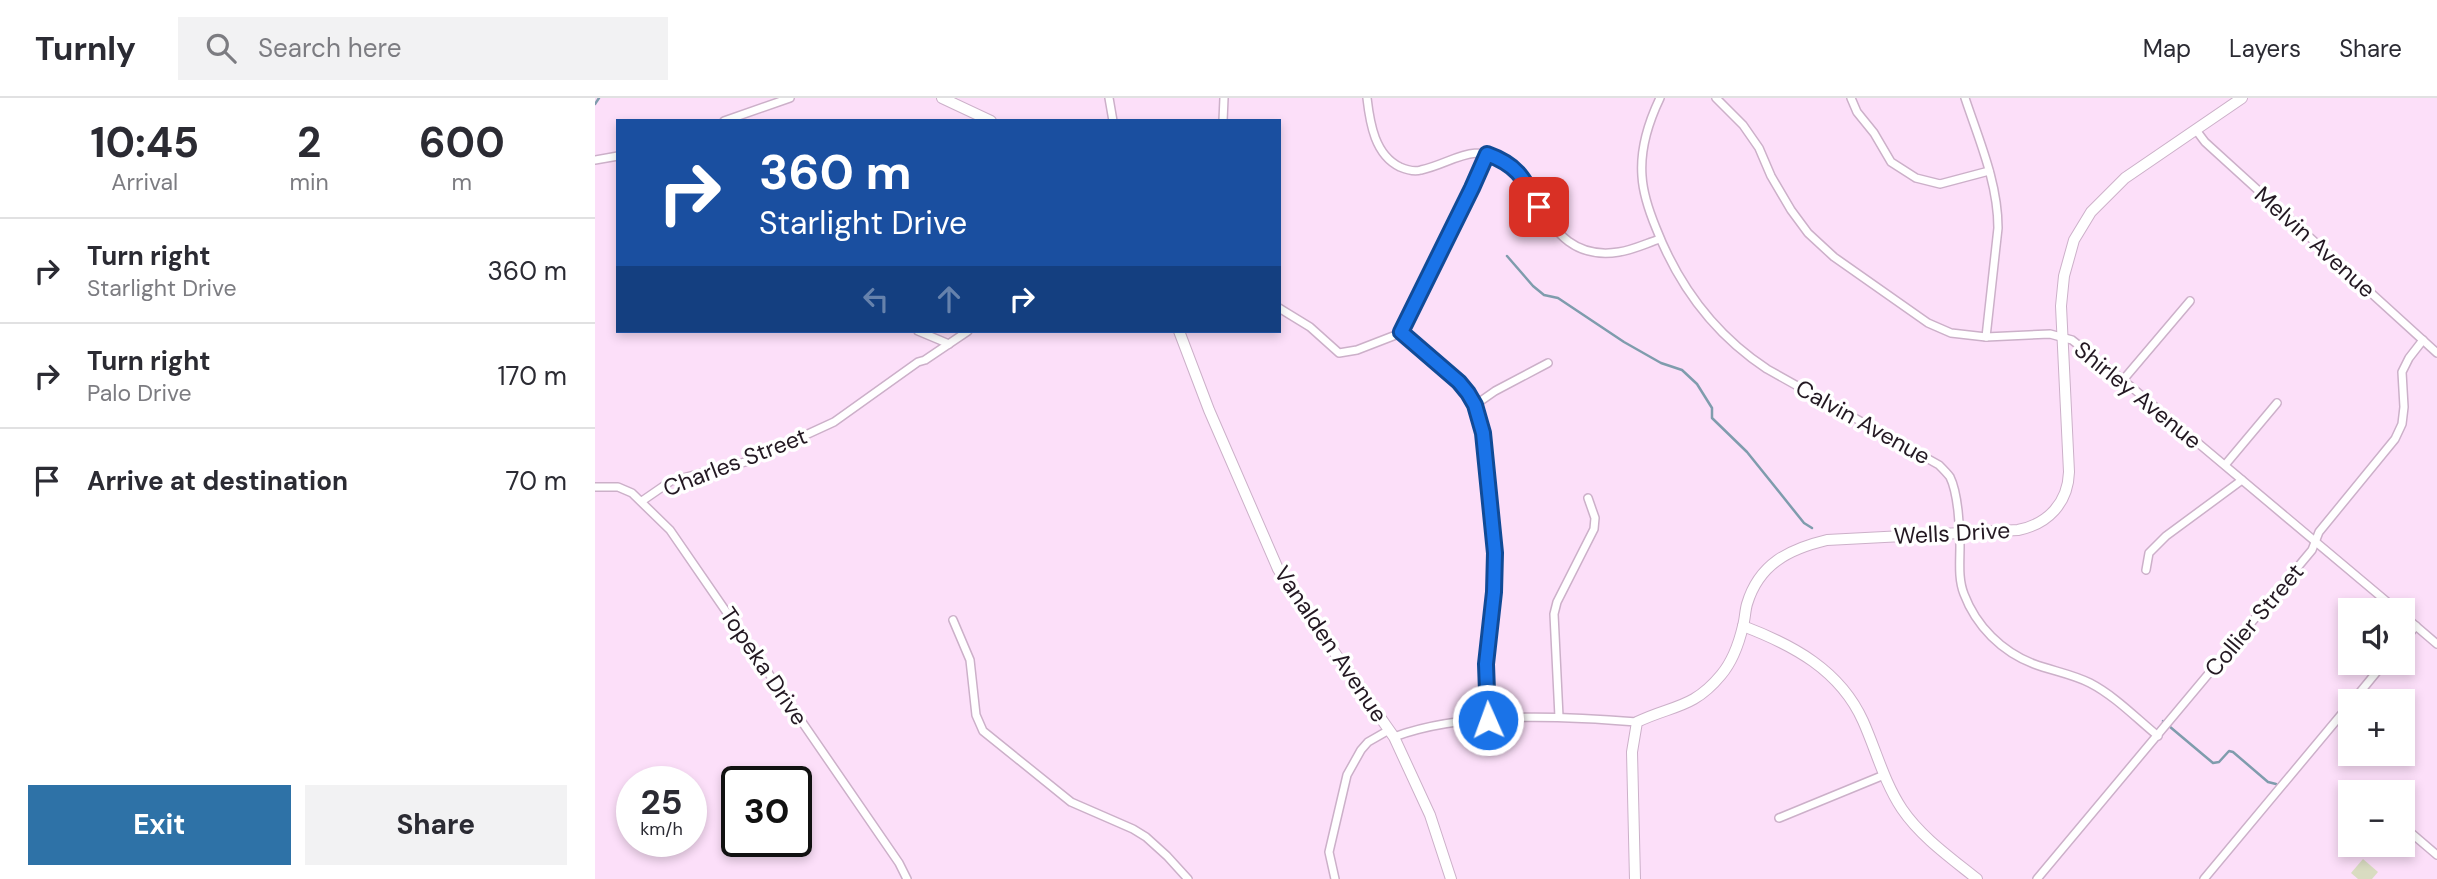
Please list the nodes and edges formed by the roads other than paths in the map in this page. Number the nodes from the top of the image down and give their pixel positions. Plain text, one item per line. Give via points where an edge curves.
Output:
1 (790, 98) edge
2 (942, 98) edge
3 (1109, 98) edge
4 (1224, 98) edge
5 (1367, 98) edge
6 (1660, 98) edge
7 (1716, 98) edge
8 (1851, 98) edge
9 (1965, 98) edge
10 (2242, 98) edge
11 (730, 119) edge
12 (987, 119) edge
13 (1113, 119) edge
14 (1223, 119) edge
15 (2196, 130) junction
16 (1487, 154) junction
17 (616, 156) edge
18 (595, 160) edge
19 (1989, 171) junction
20 (1660, 239) junction
21 (2189, 301) dead end
22 (1281, 309) edge
23 (1401, 332) junction
24 (923, 333) edge
25 (965, 333) edge
26 (1180, 333) edge
27 (1986, 337) junction
28 (2063, 337) junction
29 (2423, 340) junction
30 (949, 344) junction
31 (2437, 353) edge
32 (1548, 363) dead end
33 (2123, 380) junction
34 (2277, 403) dead end
35 (1475, 405) junction
36 (2225, 466) junction
37 (2242, 480) junction
38 (595, 487) edge
39 (1588, 498) dead end
40 (642, 501) junction
41 (1959, 533) junction
42 (2316, 542) junction
43 (2146, 570) dead end
44 (2383, 598) edge
45 (953, 620) dead end
46 (1743, 626) junction
47 (2416, 626) edge
48 (2437, 643) edge
49 (2374, 675) edge
50 (2363, 689) edge
51 (1559, 717) junction
52 (2338, 719) edge
53 (1488, 720) junction
54 (1637, 722) junction
55 (1391, 733) junction
56 (2158, 736) junction
57 (1884, 775) junction
58 (1779, 818) dead end
59 (2415, 837) edge
60 (2437, 855) edge
61 (907, 879) edge
62 (1188, 879) edge
63 (1335, 879) edge
64 (1451, 879) edge
65 (1635, 879) edge
66 (1977, 879) edge
67 (2037, 879) edge
68 (2204, 879) edge

1 - 11 street
2 - 12 main road
3 - 13 street
4 - 14 street
5 - 16 street via 1378,147 1400,166 1419,171 1468,152
6 - 20 street, Calvin Avenue via 1644,144 1641,175
7 - 27 street, Shirley Avenue via 1743,124 1808,233 1834,257 1928,323
8 - 19 street via 1892,162 1916,178 1940,184
9 - 19 street
10 - 15 main road, Wells Drive
15 - 28 main road, Wells Drive via 2125,178 2082,225 2064,276
15 - 29 street, Melvin Avenue
16 - 20 street via 1515,169 1553,229 1574,246 1597,253 1620,252
16 - 23 street
17 - 18 street
19 - 27 street via 1998,228
20 - 41 street, Calvin Avenue via 1700,310 1743,353 1939,465 1950,477
21 - 33 street
22 - 23 street via 1339,353 1357,351
23 - 35 street via 1459,382
24 - 30 street
25 - 30 street, Charles Street
26 - 55 main road, Vanalden Avenue via 1278,569
27 - 28 street, Shirley Avenue
28 - 33 street, Shirley Avenue
28 - 41 main road, Wells Drive via 2069,484 2060,503 2043,522 2027,528
29 - 31 street, Melvin Avenue
29 - 42 street, Collier Street via 2402,372 2404,407 2395,439 2319,532
30 - 40 street, Charles Street via 834,422 749,461 671,481
32 - 35 street
33 - 36 street, Shirley Avenue
34 - 36 street
35 - 53 street via 1483,433 1495,553 1486,664
36 - 37 street, Shirley Avenue
37 - 42 street, Shirley Avenue
37 - 43 street via 2166,536 2149,553
38 - 40 street, Topeka Drive via 618,487
39 - 51 street via 1594,529 1554,614
40 - 61 street, Topeka Drive via 670,530
41 - 46 main road, Wells Drive via 1827,540 1799,547 1764,573 1747,605
41 - 56 street, Calvin Avenue via 1963,593 1992,638 2034,664 2105,692
42 - 44 street, Shirley Avenue
42 - 56 street, Collier Street
45 - 62 street via 970,660 976,715 983,731 1071,802 1146,837
46 - 54 main road, Wells Drive via 1733,657 1707,690 1675,709
46 - 57 main road via 1797,649 1831,675 1862,720
47 - 48 street
49 - 50 street
51 - 53 street
51 - 54 street
52 - 68 street
53 - 55 street
54 - 65 main road via 1632,752
55 - 63 street via 1368,742 1347,775 1329,852
55 - 64 main road, Vanalden Avenue via 1430,815
56 - 67 street, Collier Street
57 - 58 street
57 - 66 main road via 1914,824
59 - 60 street

